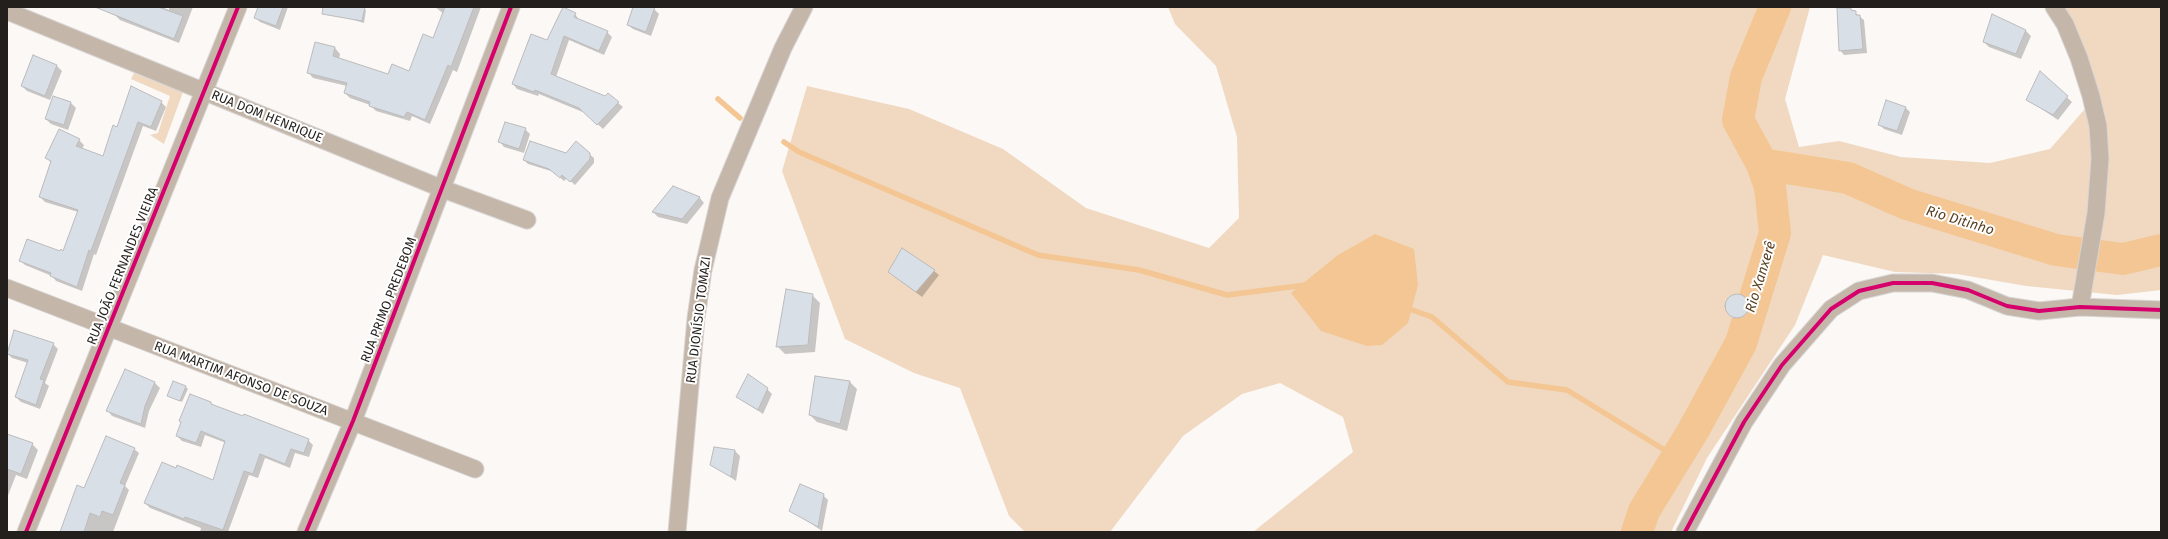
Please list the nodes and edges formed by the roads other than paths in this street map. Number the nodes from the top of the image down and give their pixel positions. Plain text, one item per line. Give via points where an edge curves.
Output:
1 (238, 7) edge
2 (511, 7) edge
3 (804, 7) edge
4 (2054, 7) edge
5 (7, 11) edge
6 (204, 91) junction
7 (443, 189) junction
8 (527, 220) dead end
9 (7, 288) edge
10 (2080, 307) junction
11 (2161, 310) edge
12 (109, 329) junction
13 (353, 421) junction
14 (475, 469) dead end
15 (26, 532) edge
16 (306, 532) edge
17 (677, 532) edge
18 (1685, 532) edge

1 - 6 street, RUA JOÃO FERNANDES VIEIRA
2 - 7 street, RUA PRIMO PREDEBOM
3 - 17 street, RUA DIONÍSIO TOMAZI via 783,48 720,198 703,270 696,318
4 - 10 street via 2079,58 2098,126 2100,159 2096,213
5 - 6 street, RUA DOM HENRIQUE
6 - 7 street, RUA DOM HENRIQUE
6 - 12 street, RUA JOÃO FERNANDES VIEIRA
7 - 8 street, RUA DOM HENRIQUE
7 - 13 street, RUA PRIMO PREDEBOM
9 - 12 street, RUA MARTIM AFONSO DE SOUZA
10 - 11 street
10 - 18 street via 2039,311 2008,306 1968,290 1932,283 1893,283 1859,291 1831,309 1782,366 1744,422
12 - 13 street, RUA MARTIM AFONSO DE SOUZA
12 - 15 street, RUA JOÃO FERNANDES VIEIRA
13 - 14 street, RUA MARTIM AFONSO DE SOUZA
13 - 16 street, RUA PRIMO PREDEBOM

